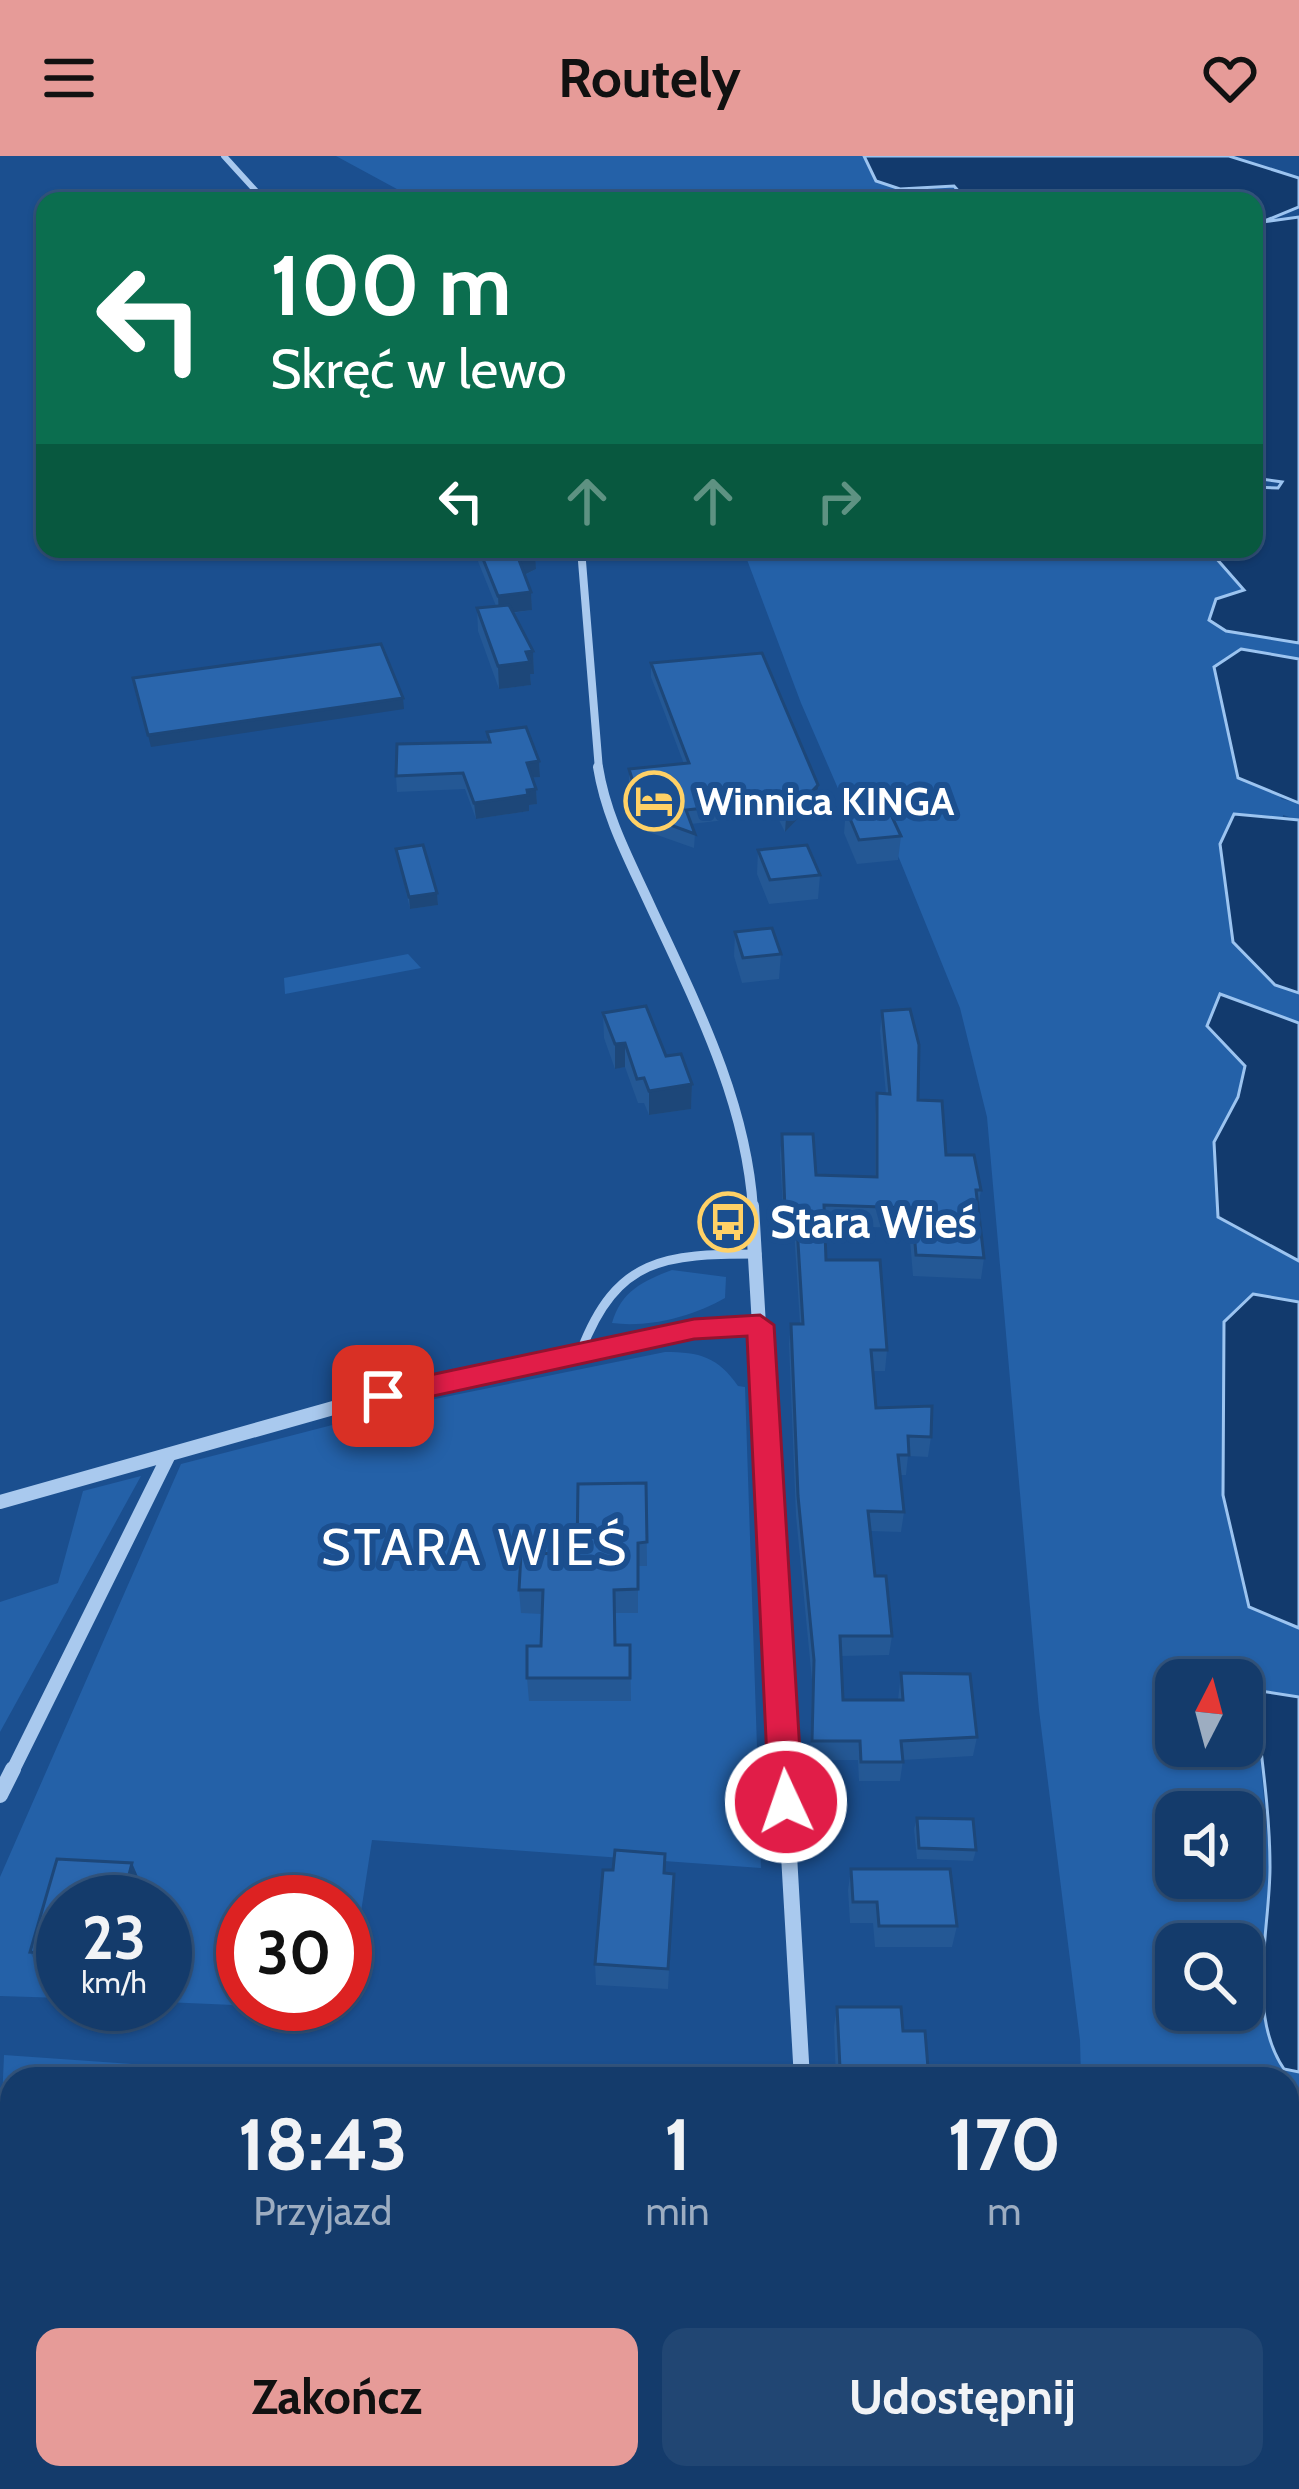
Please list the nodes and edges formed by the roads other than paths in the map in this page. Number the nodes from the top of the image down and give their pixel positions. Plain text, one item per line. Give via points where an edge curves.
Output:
1 (224, 156) edge
2 (259, 192) edge
3 (582, 558) edge
4 (758, 1254) junction
5 (760, 1325) junction
6 (581, 1351) junction
7 (169, 1455) junction
8 (0, 1502) edge
9 (0, 1795) edge
10 (801, 2067) edge

1 - 2 street
3 - 4 street via 590,732 601,788 730,1088
4 - 5 street
4 - 6 lane via 681,1253 648,1263 615,1283 593,1311
5 - 6 street
5 - 10 street
6 - 7 street
7 - 8 street
7 - 9 street

